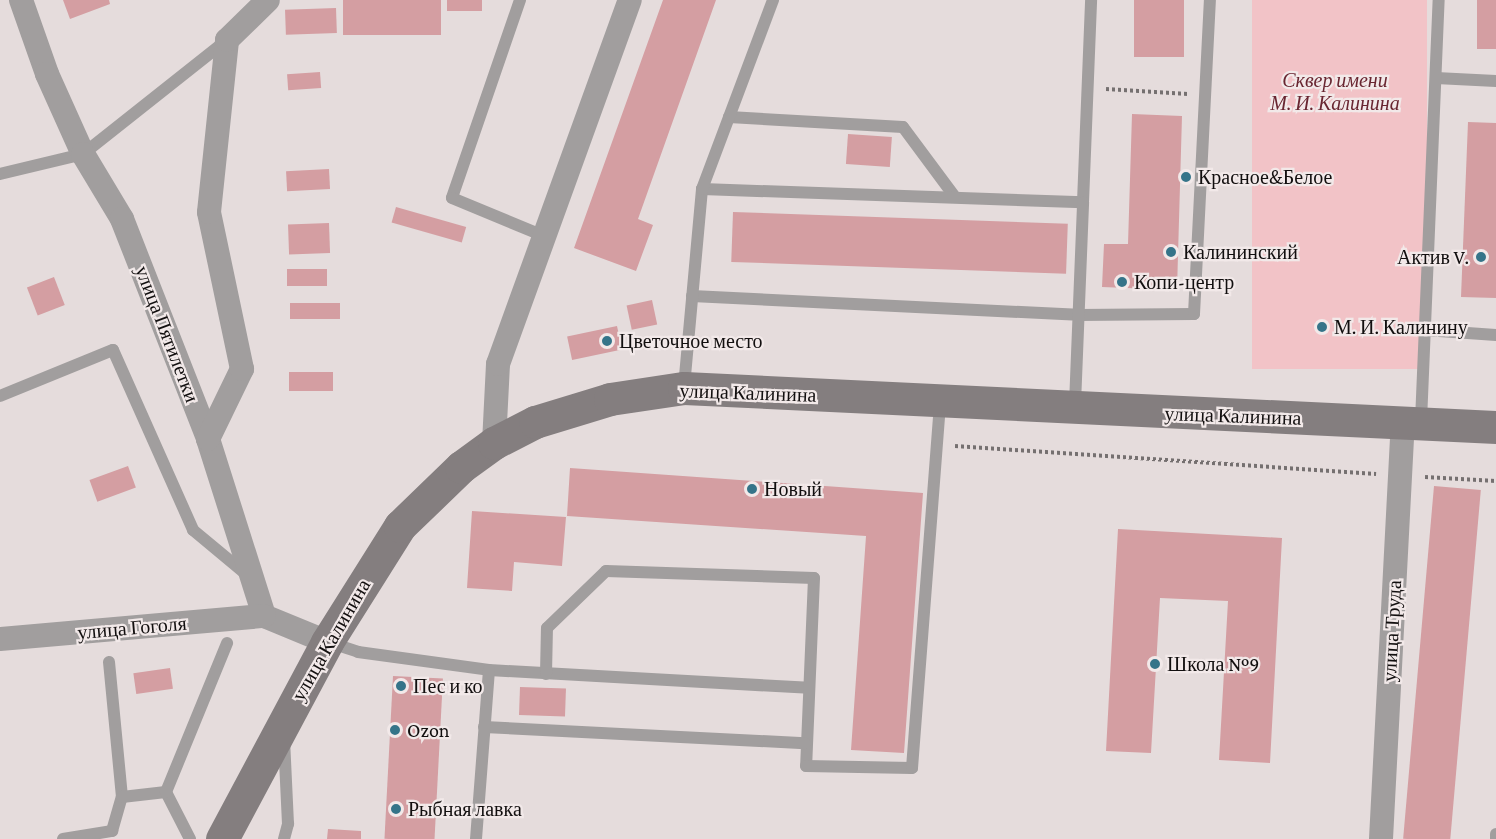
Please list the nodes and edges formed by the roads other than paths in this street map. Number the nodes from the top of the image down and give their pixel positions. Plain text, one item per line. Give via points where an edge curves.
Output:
1 (21, 0) edge
2 (268, 0) edge
3 (520, 0) edge
4 (630, 0) edge
5 (773, 0) edge
6 (1091, 0) edge
7 (1210, 0) edge
8 (1439, 0) edge
9 (227, 40) junction
10 (1436, 78) junction
11 (1496, 81) edge
12 (729, 117) junction
13 (83, 154) junction
14 (0, 174) edge
15 (702, 189) junction
16 (955, 197) junction
17 (1083, 202) junction
18 (546, 237) junction
19 (693, 296) junction
20 (1078, 315) junction
21 (1425, 330) junction
22 (1496, 335) edge
23 (684, 388) junction
24 (0, 396) edge
25 (940, 403) junction
26 (1075, 409) junction
27 (1412, 423) junction
28 (1496, 427) edge
29 (208, 439) junction
30 (494, 443) junction
31 (252, 579) junction
32 (264, 616) junction
33 (0, 639) edge
34 (327, 642) junction
35 (227, 643) dead end
36 (110, 662) dead end
37 (489, 670) junction
38 (546, 674) junction
39 (808, 688) junction
40 (284, 724) junction
41 (484, 727) junction
42 (805, 742) junction
43 (166, 792) junction
44 (122, 797) junction
45 (1496, 834) edge
46 (63, 839) edge
47 (190, 839) edge
48 (222, 839) edge
49 (284, 839) edge
50 (476, 839) edge
51 (1382, 839) edge
52 (1496, 839) edge

1 - 13 street, улица Пятилетки via 47,74
2 - 9 street
3 - 18 lane via 452,198
4 - 18 street
5 - 12 lane
6 - 17 lane
7 - 20 lane via 1194,314
8 - 10 lane
9 - 13 lane
9 - 29 street via 209,212 242,369
10 - 11 lane
10 - 21 lane
12 - 15 lane
12 - 16 lane via 903,127
13 - 14 lane
13 - 29 street, улица Пятилетки via 122,219
15 - 16 lane
15 - 19 lane
16 - 17 lane
17 - 20 lane
18 - 30 street via 498,364
19 - 20 lane
19 - 23 lane
20 - 26 lane
21 - 22 lane
21 - 27 lane
23 - 25 street, улица Калинина
23 - 30 street, улица Калинина via 610,399 535,422
24 - 31 lane via 113,350 193,530
25 - 26 street, улица Калинина
25 - 42 lane via 912,768 806,766
26 - 27 street, улица Калинина
27 - 28 street, улица Калинина
27 - 51 street, улица Труда via 1401,476
29 - 31 street, улица Пятилетки
30 - 34 street, улица Калинина via 430,494 400,526
31 - 32 street, улица Пятилетки
32 - 33 street, улица Гоголя
32 - 34 street
34 - 37 lane via 358,652
34 - 40 street, улица Калинина
35 - 43 lane
36 - 44 lane
37 - 38 lane
37 - 41 lane
38 - 39 lane
38 - 39 lane via 547,628 606,571 814,578
39 - 42 lane
40 - 48 street, улица Калинина
40 - 49 lane via 288,824
41 - 42 lane
41 - 50 lane
43 - 44 lane
43 - 47 lane
44 - 46 lane via 112,831
45 - 52 lane

